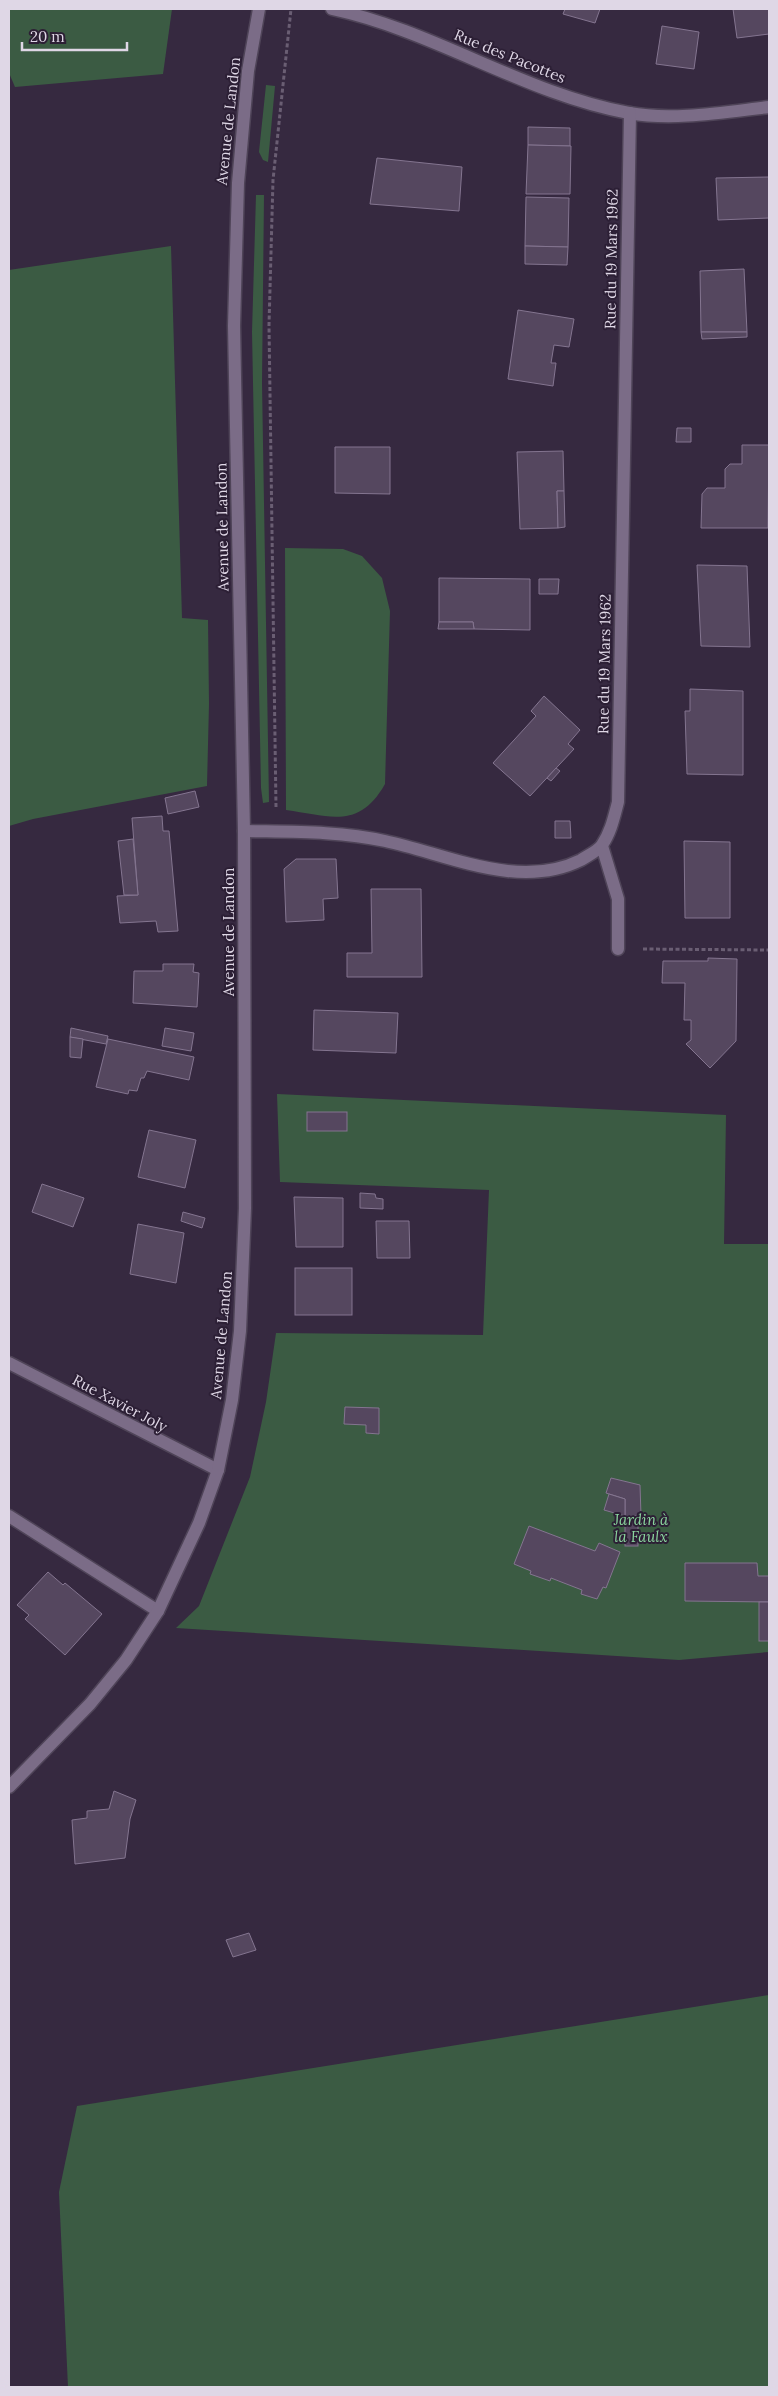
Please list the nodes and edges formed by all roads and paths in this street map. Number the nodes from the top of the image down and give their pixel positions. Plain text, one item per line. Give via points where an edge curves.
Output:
1 (258, 9) edge
2 (291, 9) edge
3 (332, 9) edge
4 (769, 107) edge
5 (630, 113) junction
6 (244, 831) junction
7 (276, 832) junction
8 (602, 846) junction
9 (618, 949) joint
10 (769, 950) edge
11 (9, 1363) edge
12 (218, 1470) junction
13 (9, 1516) edge
14 (158, 1611) junction
15 (9, 1787) edge

1 - 6 street, Avenue de Landon via 248,71 238,183 234,326
2 - 7 path via 273,180 269,325
3 - 5 street, Rue des Pacottes via 407,31 549,91
4 - 5 street, Rue des Pacottes via 693,115
5 - 8 street, Rue du 19 Mars 1962 via 618,802
6 - 7 street
6 - 12 street, Avenue de Landon via 243,1273 232,1400
7 - 8 street via 372,838 476,865 523,871 570,865
8 - 9 street via 618,899
9 - 10 path
11 - 12 street, Rue Xavier Joly
12 - 14 street, Avenue de Landon via 199,1522
13 - 14 street
14 - 15 street, Avenue de Landon via 126,1660 90,1704

